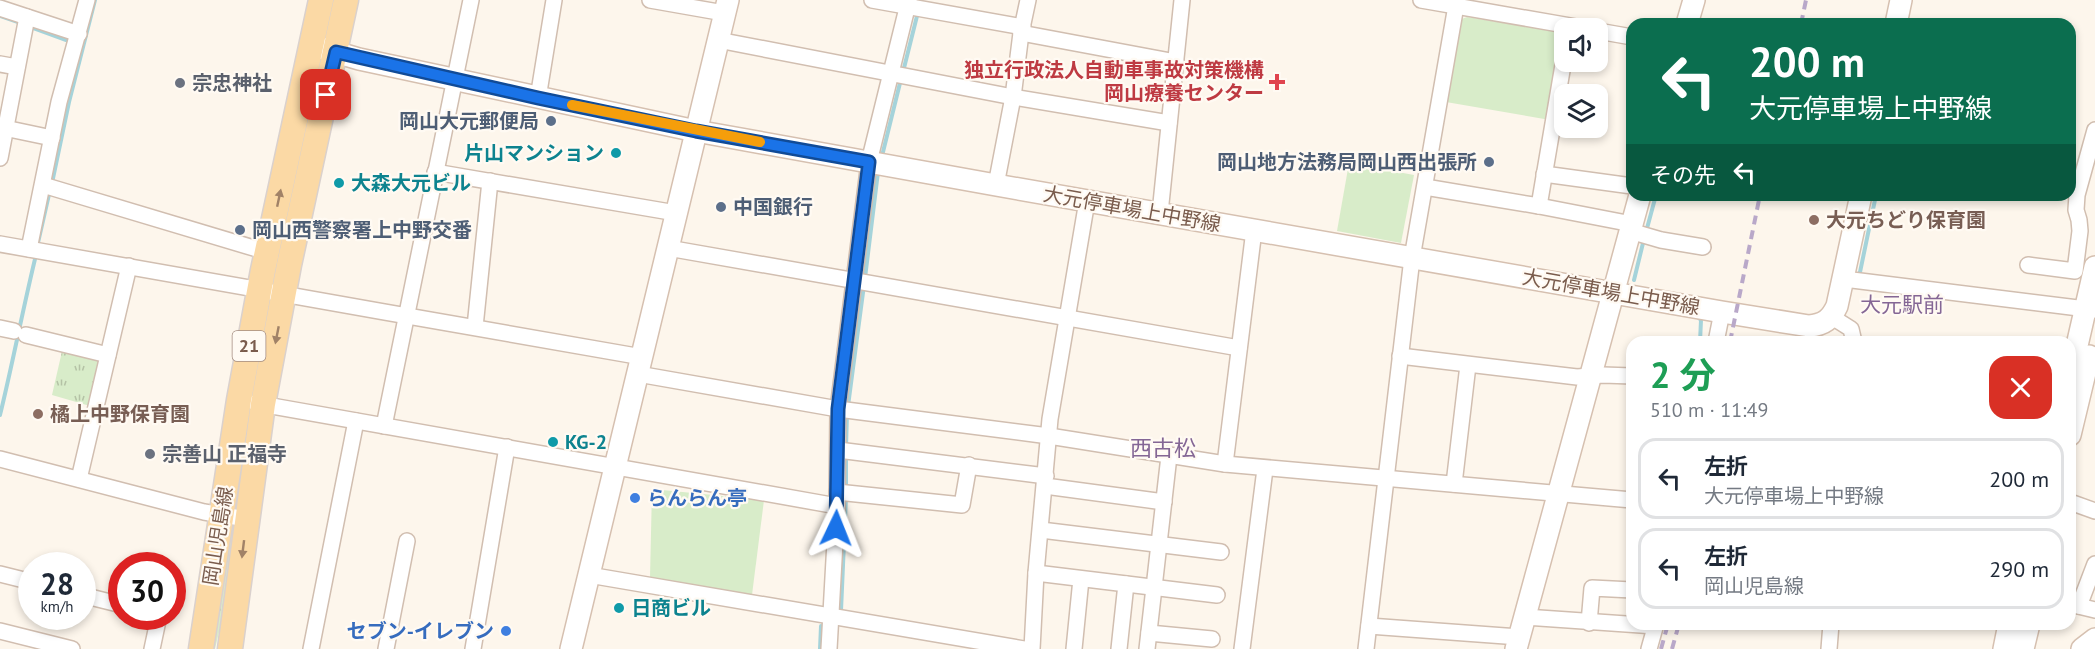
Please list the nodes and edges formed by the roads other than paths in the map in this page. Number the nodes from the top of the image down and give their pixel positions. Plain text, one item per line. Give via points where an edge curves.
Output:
1 (87, 0) edge
2 (321, 0) edge
3 (346, 0) edge
4 (471, 0) edge
5 (554, 0) edge
6 (650, 0) edge
7 (872, 0) edge
8 (1028, 0) edge
9 (1182, 0) edge
10 (1421, 0) edge
11 (1694, 0) edge
12 (1901, 0) edge
13 (1457, 3) edge
14 (913, 6) edge
15 (726, 7) edge
16 (0, 8) edge
17 (1688, 18) edge
18 (1897, 18) edge
19 (26, 22) junction
20 (1554, 24) edge
21 (1022, 30) junction
22 (1608, 33) edge
23 (79, 34) junction
24 (1626, 36) edge
25 (718, 40) junction
26 (310, 45) junction
27 (336, 52) junction
28 (1176, 62) junction
29 (0, 64) edge
30 (17, 67) junction
31 (1562, 72) edge
32 (898, 75) junction
33 (454, 80) junction
34 (1013, 96) junction
35 (538, 98) junction
36 (1169, 123) junction
37 (3, 128) edge
38 (2095, 130) edge
39 (696, 131) junction
40 (52, 138) junction
41 (0, 158) edge
42 (869, 162) junction
43 (435, 172) junction
44 (1544, 174) junction
45 (2089, 176) edge
46 (490, 182) junction
47 (996, 185) junction
48 (1626, 185) edge
49 (48, 187) junction
50 (1425, 187) junction
51 (1086, 201) junction
52 (1640, 201) edge
53 (1861, 201) edge
54 (1539, 206) junction
55 (676, 213) junction
56 (1160, 213) junction
57 (1254, 230) junction
58 (1638, 231) junction
59 (0, 244) edge
60 (1703, 247) dead end
61 (668, 248) junction
62 (34, 250) junction
63 (267, 252) junction
64 (1412, 258) junction
65 (2028, 265) dead end
66 (129, 266) junction
67 (2095, 267) edge
68 (1854, 280) junction
69 (862, 282) junction
70 (259, 291) junction
71 (1614, 292) junction
72 (285, 294) junction
73 (2091, 309) edge
74 (1722, 312) junction
75 (406, 315) junction
76 (1832, 317) junction
77 (1068, 318) junction
78 (475, 327) junction
79 (13, 332) edge
80 (2095, 332) edge
81 (1717, 336) edge
82 (1852, 336) edge
83 (1239, 348) junction
84 (108, 355) junction
85 (1400, 356) junction
86 (2076, 357) edge
87 (640, 365) junction
88 (1468, 365) junction
89 (1590, 376) junction
90 (1626, 376) edge
91 (239, 400) junction
92 (263, 404) junction
93 (845, 410) junction
94 (2076, 410) edge
95 (356, 421) junction
96 (384, 426) junction
97 (1049, 436) junction
98 (507, 447) junction
99 (843, 451) junction
100 (1168, 456) junction
101 (0, 459) edge
102 (969, 465) junction
103 (1225, 465) junction
104 (615, 467) junction
105 (1265, 469) junction
106 (79, 479) junction
107 (1385, 479) junction
108 (1045, 481) junction
109 (1454, 484) junction
110 (1558, 495) junction
111 (842, 496) junction
112 (1626, 500) edge
113 (1164, 502) junction
114 (2076, 504) edge
115 (2095, 511) edge
116 (221, 516) junction
117 (247, 519) junction
118 (1041, 530) junction
119 (407, 541) dead end
120 (1159, 544) junction
121 (1221, 552) dead end
122 (2095, 564) edge
123 (1036, 573) junction
124 (0, 574) edge
125 (589, 575) junction
126 (18, 578) edge
127 (1081, 579) junction
128 (1126, 584) junction
129 (1154, 587) junction
130 (1626, 590) edge
131 (1217, 595) dead end
132 (2076, 601) edge
133 (2076, 605) edge
134 (2095, 610) edge
135 (1524, 616) junction
136 (831, 617) junction
137 (1589, 623) junction
138 (1626, 624) edge
139 (1369, 626) junction
140 (156, 630) edge
141 (1654, 630) edge
142 (1832, 630) edge
143 (2008, 630) edge
144 (2028, 630) edge
145 (0, 631) edge
146 (1149, 633) junction
147 (1212, 639) dead end
148 (2095, 639) edge
149 (1518, 643) edge
150 (1833, 648) edge
151 (72, 649) edge
152 (152, 649) edge
153 (201, 649) edge
154 (230, 649) edge
155 (311, 649) edge
156 (386, 649) edge
157 (473, 649) edge
158 (572, 649) edge
159 (829, 649) edge
160 (1024, 649) edge
161 (1032, 649) edge
162 (1074, 649) edge
163 (1119, 649) edge
164 (1148, 649) edge
165 (1242, 649) edge
166 (1366, 649) edge
167 (1649, 649) edge
168 (2004, 649) edge
169 (2023, 649) edge
170 (2082, 649) edge

1 - 23 street
2 - 26 main road, 岡山児島線 / 21
3 - 27 main road, 岡山児島線 / 21
4 - 33 street
5 - 35 street
6 - 15 street
7 - 14 street
8 - 21 street
9 - 28 street
10 - 13 street
11 - 17 main road
12 - 18 main road
13 - 20 street
13 - 50 street
14 - 21 street
14 - 32 street
15 - 25 main road
16 - 19 street
19 - 23 street
19 - 30 street
21 - 28 street
21 - 34 street
22 - 24 street
23 - 40 street
25 - 32 street
25 - 39 main road
26 - 27 main road, 大元停車場上中野線
63 -> 26 main road, 岡山児島線 / 21
27 - 33 main road, 大元停車場上中野線
27 - 72 main road, 岡山児島線 / 21
28 - 36 street
29 - 30 street
30 - 37 street
31 - 44 street
32 - 34 street
32 - 42 street
33 - 35 main road, 大元停車場上中野線
33 - 43 street
34 - 36 street
34 - 47 street
35 - 39 main road, 大元停車場上中野線
36 - 56 street
37 - 40 street
37 - 41 street
38 - 45 street
39 - 42 main road, 大元停車場上中野線
39 - 55 main road
40 - 49 street
42 - 47 main road, 大元停車場上中野線
42 - 69 street
43 - 46 street
43 - 75 street
44 - 48 street
44 - 54 street
45 - 65 street via 2077,195 2080,231 2075,271
46 - 55 street
46 - 78 street
47 - 51 main road, 大元停車場上中野線
49 - 62 street
49 - 63 street
50 - 54 street
50 - 64 street
51 - 56 main road, 大元停車場上中野線
51 - 77 street
52 - 58 main road
53 - 68 main road
54 - 58 street
55 - 61 main road
56 - 57 main road, 大元停車場上中野線
57 - 64 main road, 大元停車場上中野線
57 - 83 street
58 - 60 street via 1661,240
58 - 71 main road
59 - 62 street
61 - 69 street
61 - 87 main road
62 - 66 street
63 - 70 main road, 岡山児島線 / 21
64 - 71 main road, 大元停車場上中野線
64 - 85 street
66 - 70 street
66 - 84 street
67 - 73 main road
68 - 73 street
68 - 76 main road
69 - 77 street
69 - 93 street
70 - 72 street
70 - 91 main road, 岡山児島線 / 21
71 - 74 main road, 大元停車場上中野線
71 - 89 main road
72 - 75 street
72 -> 92 main road, 岡山児島線 / 21
73 - 86 main road
74 - 76 main road, 大元停車場上中野線 via 1809,326
74 - 81 street
75 - 78 street
75 - 96 street
76 - 82 street via 1851,330
77 - 83 street
77 - 97 street
78 - 87 street
79 - 84 street
80 - 94 main road
83 - 103 street
84 - 106 street
85 - 88 street
85 - 107 street
87 - 93 street
87 - 104 main road
88 - 89 street
88 - 109 street
89 - 90 street
89 - 110 main road
91 - 92 street
91 - 116 main road, 岡山児島線 / 21
92 - 95 street
92 - 117 main road, 岡山児島線 / 21
93 - 97 street
93 - 99 street
95 - 96 street
95 - 155 street
96 - 98 street
97 - 100 street
97 - 108 street
98 - 104 street
98 - 157 street
99 - 102 street
99 - 111 street
100 - 103 street
100 - 113 street
101 - 106 street
102 - 108 street
102 - 111 street via 962,505
103 - 105 street
104 - 111 street
104 - 125 main road
105 - 107 street
105 - 165 street
106 - 116 street
107 - 109 street
107 - 139 street
108 - 113 street
108 - 118 street
109 - 110 street
110 - 112 street
110 - 135 main road
111 - 136 street
113 - 120 street
114 - 115 street
116 - 117 street
116 - 153 main road, 岡山児島線 / 21
117 -> 154 main road, 岡山児島線 / 21
118 - 120 street
118 - 123 street
119 - 156 street
120 - 121 street
120 - 129 street
122 - 132 street
123 - 127 street
123 - 161 street
124 - 126 street
125 - 136 street
125 - 158 main road
127 - 128 street
127 - 162 street
128 - 129 street
128 - 163 street
129 - 131 street
129 - 146 street
130 - 137 street via 1592,588
133 - 134 street
135 - 137 street
135 - 149 main road
136 - 159 street
136 - 160 street
137 - 138 street
139 - 149 street
139 - 166 street
140 - 152 street
141 - 167 street
142 - 150 street
143 - 168 main road
144 - 169 main road
145 - 151 street
146 - 147 street
146 - 164 street
148 - 170 main road

